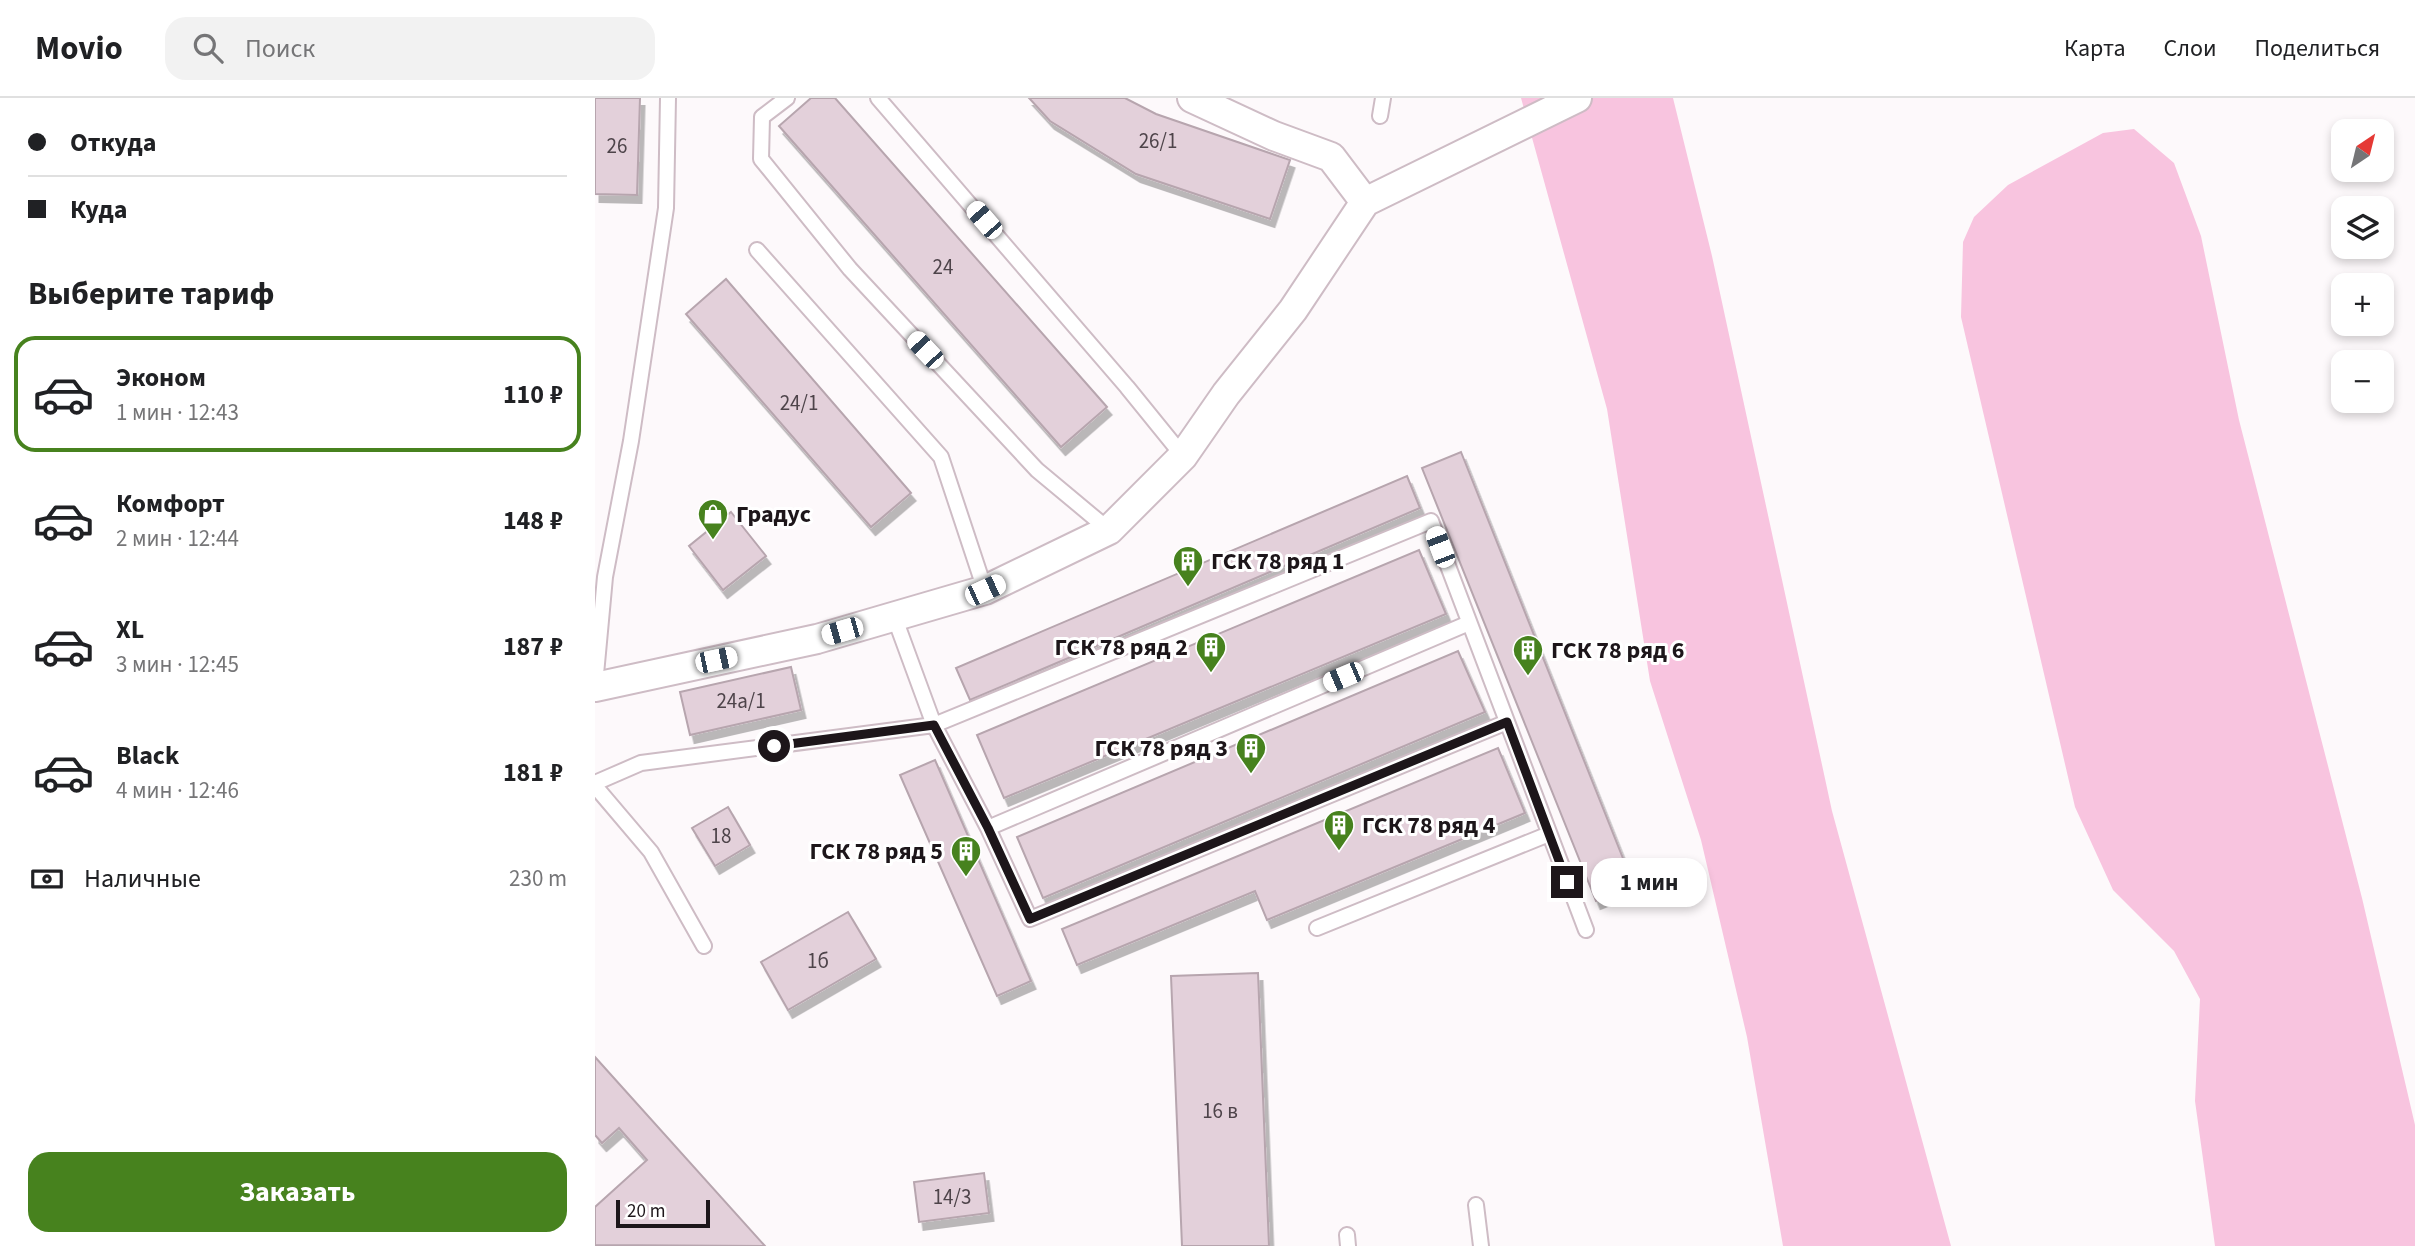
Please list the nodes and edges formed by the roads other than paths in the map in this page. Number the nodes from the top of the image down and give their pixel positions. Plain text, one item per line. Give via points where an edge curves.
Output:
1 (668, 98) edge
2 (787, 98) edge
3 (878, 98) edge
4 (1192, 98) edge
5 (1383, 98) edge
6 (1577, 98) edge
7 (1380, 116) dead end
8 (1364, 202) junction
9 (757, 250) dead end
10 (1182, 456) junction
11 (1109, 530) junction
12 (985, 590) junction
13 (894, 616) junction
14 (1469, 623) junction
15 (595, 686) edge
16 (1507, 722) junction
17 (934, 725) junction
18 (595, 784) edge
19 (988, 828) junction
20 (1549, 834) junction
21 (1317, 928) dead end
22 (1586, 930) dead end
23 (704, 946) dead end
24 (1476, 1205) dead end
25 (1481, 1246) edge

1 - 15 lane via 666,208 605,577
2 - 11 lane via 762,117 761,159 850,269 1037,471
3 - 10 lane via 1128,387
4 - 8 street via 1331,157
5 - 7 lane
6 - 8 street
8 - 10 street via 1293,310
9 - 12 lane via 941,457
10 - 11 street
11 - 12 street
12 - 13 street
13 - 15 street via 817,639
13 - 17 lane
14 - 16 lane
14 - 17 lane via 1431,521
14 - 19 lane
16 - 19 lane via 1030,919
16 - 20 lane
17 - 18 lane via 641,762
17 - 19 lane
18 - 23 lane via 651,852
20 - 21 lane
20 - 22 lane
24 - 25 lane

